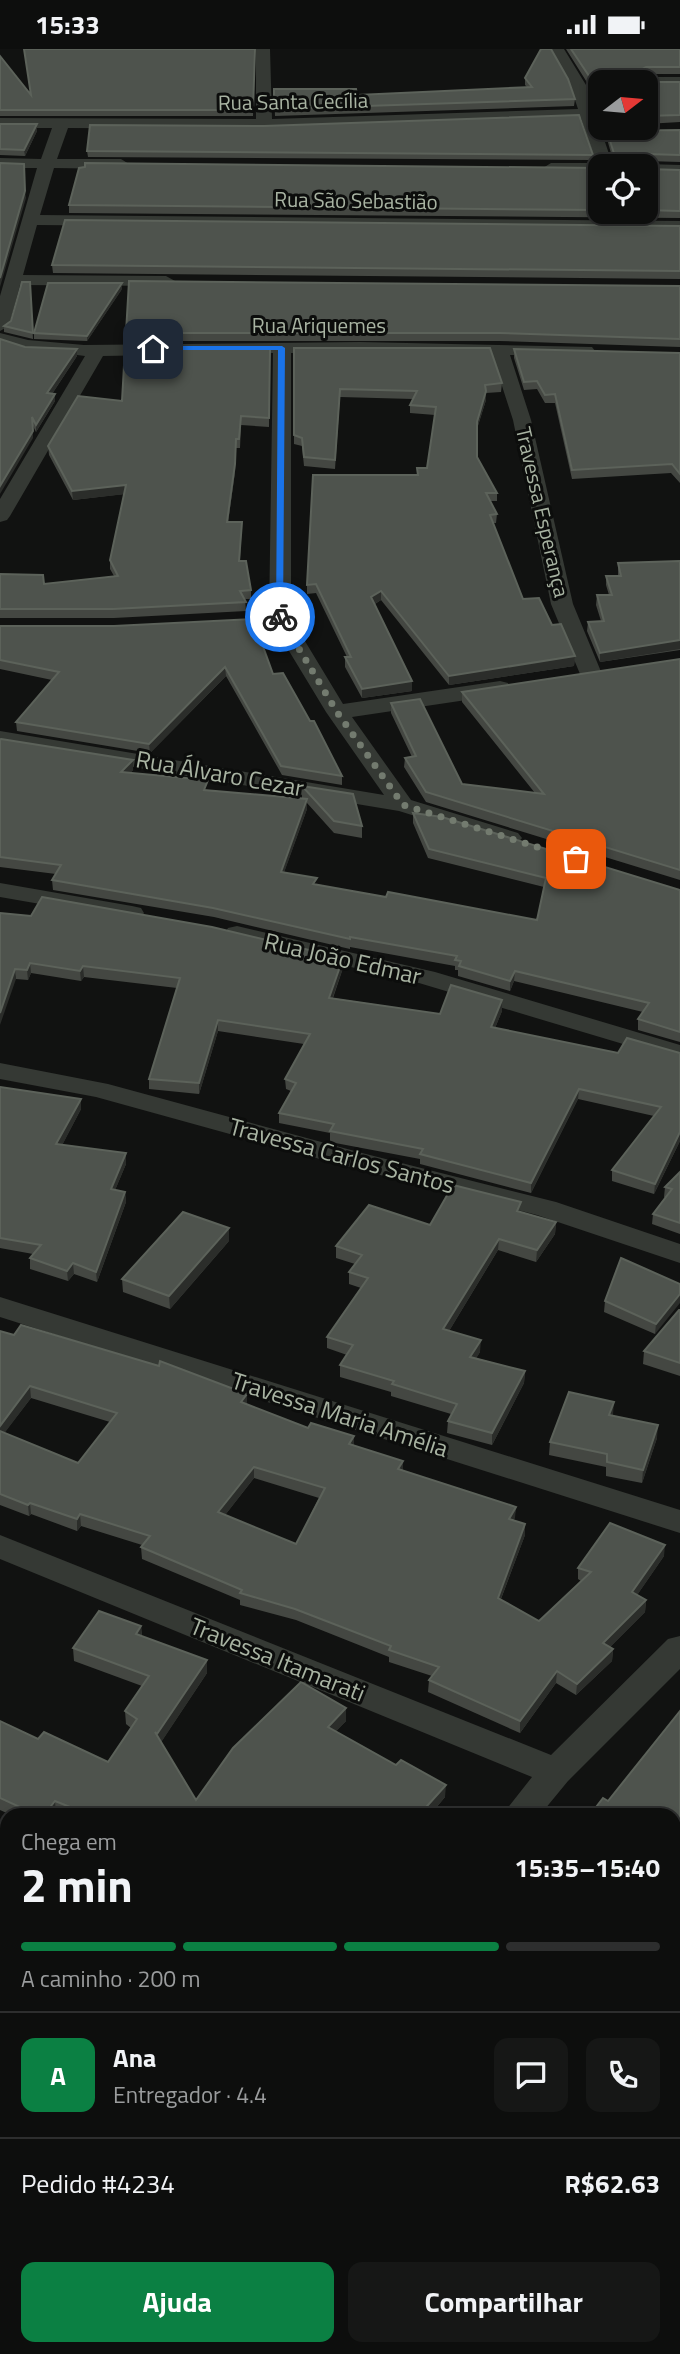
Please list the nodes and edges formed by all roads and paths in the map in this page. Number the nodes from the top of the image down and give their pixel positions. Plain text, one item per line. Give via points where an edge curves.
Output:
1 (263, 49) edge
2 (556, 49) edge
3 (676, 79) edge
4 (658, 81) edge
5 (587, 113) junction
6 (0, 123) edge
7 (62, 123) junction
8 (264, 124) junction
9 (602, 154) edge
10 (0, 163) edge
11 (47, 163) junction
12 (144, 164) edge
13 (531, 167) edge
14 (588, 167) edge
15 (658, 169) edge
16 (680, 170) edge
17 (31, 220) junction
18 (680, 226) edge
19 (15, 280) junction
20 (181, 281) edge
21 (0, 335) edge
22 (282, 348) junction
23 (98, 349) junction
24 (499, 349) junction
25 (610, 352) edge
26 (0, 516) edge
27 (280, 618) junction
28 (253, 620) edge
29 (617, 670) edge
30 (591, 674) junction
31 (564, 678) edge
32 (524, 684) edge
33 (337, 712) junction
34 (0, 738) edge
35 (403, 805) junction
36 (533, 845) edge
37 (0, 890) edge
38 (159, 918) edge
39 (213, 927) edge
40 (680, 1053) edge
41 (0, 1071) edge
42 (680, 1254) edge
43 (0, 1307) edge
44 (680, 1522) edge
45 (0, 1546) edge
46 (680, 1648) edge
47 (556, 1772) junction
48 (525, 1808) edge

1 - 8 street
2 - 5 street via 584,85
3 - 4 street
5 - 8 street, Rua Santa Cecília
5 - 9 street via 601,131
6 - 7 street, Rua Santa Cecília
7 - 8 street, Rua Santa Cecília
7 - 11 street
10 - 11 street
11 - 12 street
11 - 17 street
13 - 14 street
15 - 16 street
17 - 18 street, Rua São Sebastião
17 - 19 street
19 - 20 street
19 - 21 street
21 - 23 street, Rua Ariquemes via 26,346
22 - 23 street, Rua Ariquemes
22 - 24 street, Rua Ariquemes
22 - 27 street
23 - 26 street
24 - 25 street, Rua Ariquemes
24 - 30 street, Travessa Esperança via 522,421 562,604
27 - 28 street
27 - 33 street
29 - 30 street
30 - 31 street
32 - 33 street
33 - 35 street
34 - 35 street, Rua Álvaro Cezar
35 - 36 street, Rua Álvaro Cezar
37 - 38 street
39 - 40 street, Rua João Edmar via 426,977
41 - 42 street, Travessa Carlos Santos via 99,1090 546,1208
43 - 44 street, Travessa Maria Amélia
45 - 47 street, Travessa Itamarati
46 - 47 street
47 - 48 street

